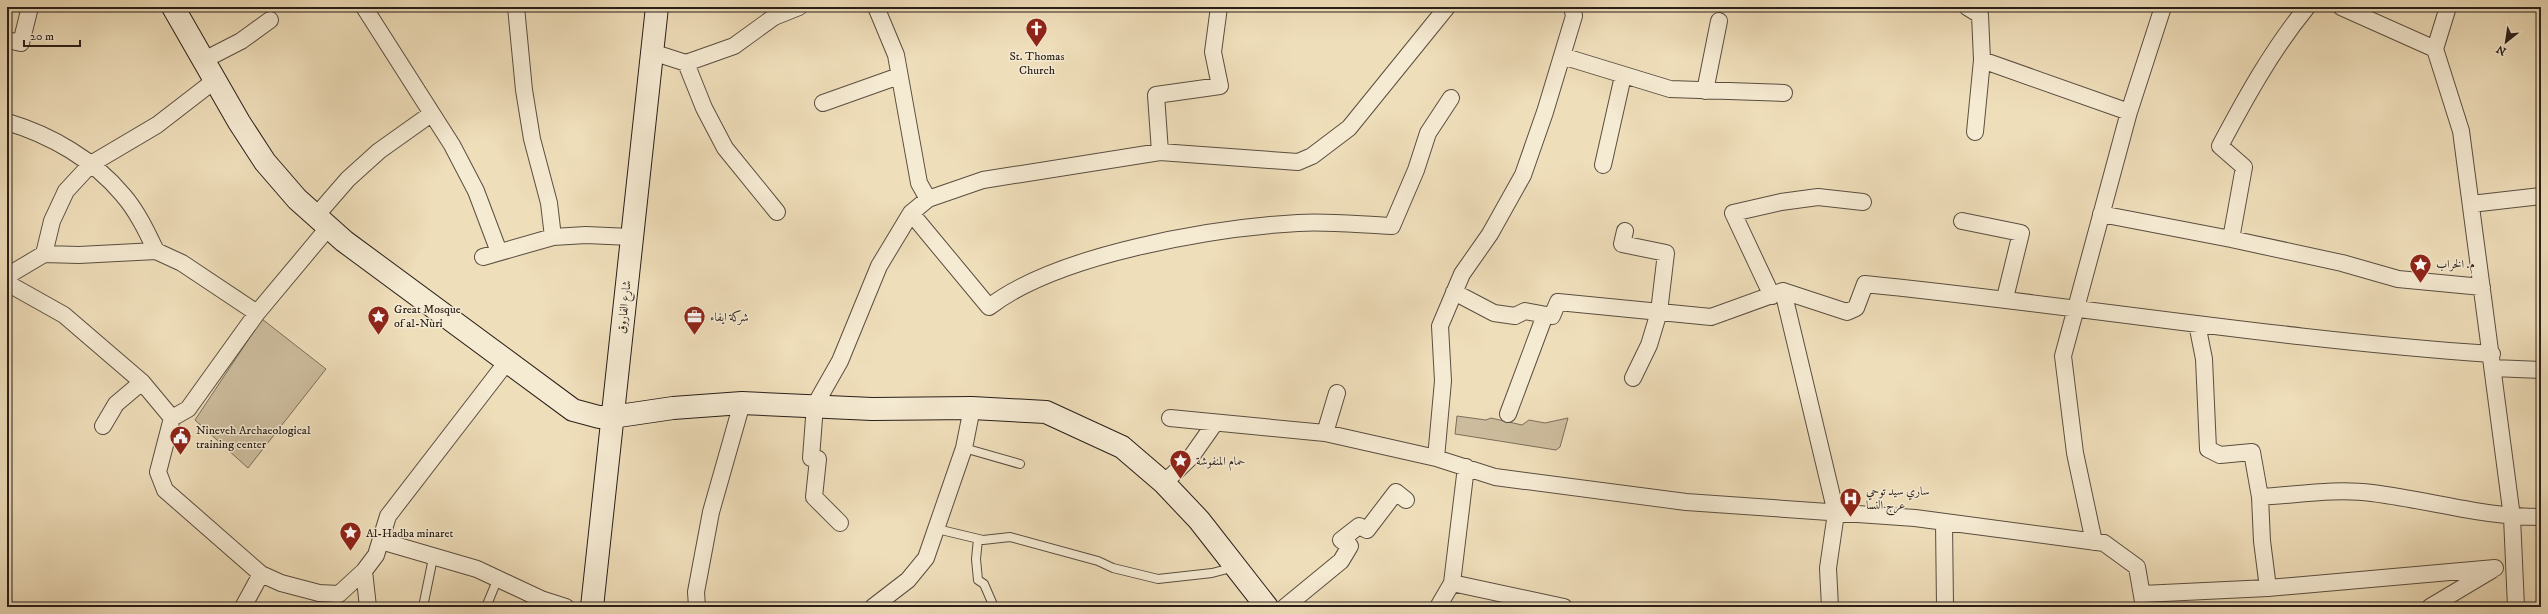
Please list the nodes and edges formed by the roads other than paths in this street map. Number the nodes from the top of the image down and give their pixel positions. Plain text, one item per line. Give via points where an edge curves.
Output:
1 (30, 7) edge
2 (173, 7) edge
3 (364, 7) edge
4 (516, 7) edge
5 (657, 7) edge
6 (799, 7) edge
7 (876, 7) edge
8 (1219, 7) edge
9 (1447, 7) edge
10 (1572, 7) edge
11 (1967, 7) edge
12 (2163, 7) edge
13 (2307, 7) edge
14 (2341, 7) edge
15 (2448, 7) edge
16 (270, 20) dead end
17 (1719, 21) dead end
18 (7, 40) edge
19 (2435, 49) junction
20 (652, 52) junction
21 (1562, 56) junction
22 (1982, 60) junction
23 (202, 61) junction
24 (686, 64) junction
25 (899, 76) junction
26 (1623, 76) junction
27 (214, 81) junction
28 (1705, 90) junction
29 (1784, 93) dead end
30 (1451, 98) dead end
31 (823, 103) dead end
32 (2129, 112) junction
33 (431, 114) junction
34 (7, 122) edge
35 (1975, 132) dead end
36 (1160, 152) junction
37 (91, 164) junction
38 (1603, 165) dead end
39 (2541, 196) edge
40 (928, 199) junction
41 (1863, 202) dead end
42 (2471, 204) junction
43 (777, 212) dead end
44 (911, 213) junction
45 (2101, 214) junction
46 (321, 222) junction
47 (1962, 222) dead end
48 (1625, 231) dead end
49 (553, 237) junction
50 (631, 237) junction
51 (2232, 239) junction
52 (156, 251) junction
53 (499, 252) junction
54 (44, 254) junction
55 (483, 256) dead end
56 (7, 276) edge
57 (7, 283) edge
58 (2482, 287) junction
59 (1454, 292) junction
60 (1777, 293) junction
61 (2005, 298) junction
62 (2076, 308) junction
63 (1658, 312) junction
64 (257, 313) junction
65 (1545, 315) junction
66 (2197, 324) junction
67 (2492, 361) junction
68 (506, 363) junction
69 (2541, 370) edge
70 (1633, 378) dead end
71 (142, 382) junction
72 (1337, 393) dead end
73 (742, 403) junction
74 (815, 405) junction
75 (972, 408) junction
76 (1508, 414) dead end
77 (612, 417) junction
78 (172, 418) junction
79 (1170, 418) dead end
80 (1215, 423) junction
81 (103, 426) dead end
82 (1325, 433) junction
83 (964, 448) junction
84 (1436, 458) junction
85 (1020, 464) dead end
86 (1466, 467) junction
87 (1164, 483) junction
88 (2260, 497) junction
89 (1406, 500) dead end
90 (1836, 513) junction
91 (2512, 517) junction
92 (2541, 517) edge
93 (1944, 522) junction
94 (840, 523) dead end
95 (937, 530) junction
96 (978, 539) junction
97 (381, 541) junction
98 (2094, 542) junction
99 (434, 558) junction
100 (2515, 558) junction
101 (1237, 567) junction
102 (2495, 568) junction
103 (364, 571) junction
104 (261, 574) junction
105 (498, 578) junction
106 (1452, 583) junction
107 (2268, 588) junction
108 (2143, 600) edge
109 (2434, 606) edge
110 (243, 607) edge
111 (368, 607) edge
112 (423, 607) edge
113 (486, 607) edge
114 (566, 607) edge
115 (592, 607) edge
116 (697, 607) edge
117 (873, 607) edge
118 (994, 607) edge
119 (1268, 607) edge
120 (1285, 607) edge
121 (1438, 607) edge
122 (1564, 607) edge
123 (1830, 607) edge
124 (1945, 607) edge
125 (2516, 607) edge

1 - 18 street via 21,43
2 - 23 main road
3 - 33 street
4 - 49 street via 524,90 532,139 546,190
5 - 20 main road, شارع الفاروق
6 - 24 street via 774,17 734,46
7 - 25 street via 896,54
8 - 36 street via 1212,52 1220,86 1156,95
9 - 36 street via 1349,128 1312,156 1298,162
10 - 21 street via 1574,16
11 - 22 street via 1980,15
12 - 32 street
13 - 51 street via 2284,35 2246,96 2220,146 2244,167
14 - 19 street
15 - 19 street
16 - 23 street via 241,40
17 - 28 street
19 - 42 street via 2460,131
20 - 24 street
20 - 50 main road, شارع الفاروق
21 - 26 street
21 - 59 street via 1523,175
22 - 32 street
22 - 35 street
23 - 27 main road
24 - 43 street via 704,108 725,148
25 - 31 street
25 - 40 street via 919,183
26 - 28 street via 1670,89
26 - 38 street
27 - 37 street via 157,125
27 - 46 main road via 265,162
28 - 29 street
30 - 44 street via 1428,133 1416,170 1392,226 1299,223 1233,230 1143,246 1036,279 1007,293 989,307
32 - 45 street
33 - 46 street via 379,150 348,179
33 - 53 street via 452,145 476,191
34 - 37 street via 44,136
36 - 40 street via 983,180
37 - 52 street via 124,196
37 - 54 street via 66,191 52,221
39 - 42 street
40 - 44 street
41 - 60 street via 1818,197 1733,213
42 - 58 street
44 - 74 street via 871,280 840,361
45 - 51 street
45 - 62 street
46 - 64 street
46 - 68 main road
47 - 61 street via 2021,233
48 - 63 street via 1622,244 1666,253
49 - 50 street
49 - 53 street
50 - 77 main road, شارع الفاروق
51 - 58 street via 2342,263 2398,279
52 - 54 street
52 - 64 street via 182,263
53 - 55 street
54 - 56 street
57 - 71 street via 64,315
58 - 67 street
59 - 65 street via 1494,313 1515,316 1525,311
59 - 84 street via 1440,326 1443,381
60 - 61 street via 1848,312 1856,308 1865,284
60 - 63 street via 1710,317
60 - 90 street
61 - 62 street
62 - 66 street
62 - 98 street via 2063,356 2075,453
63 - 65 street via 1558,302 1552,316
63 - 70 street via 1649,345
64 - 78 street via 188,409
65 - 76 street
66 - 67 street via 2421,349
66 - 88 street via 2204,359 2208,448 2220,455 2252,452
67 - 69 street
67 - 91 street
68 - 77 main road via 573,410 599,417
68 - 97 street via 388,516
71 - 78 street
71 - 81 street via 116,404
72 - 82 street
73 - 74 main road
73 - 77 main road via 672,408
73 - 116 street via 711,512 696,592
74 - 75 main road via 872,409
74 - 94 street via 811,458 818,459 814,497
75 - 83 street
75 - 87 main road via 1046,412 1122,447
77 - 115 main road, شارع الفاروق
78 - 104 street via 158,472 165,490
79 - 80 street
80 - 82 street
80 - 87 street via 1191,457
82 - 84 street
83 - 85 lane
83 - 95 street via 938,518
84 - 86 street
86 - 90 street via 1495,477 1686,502
86 - 106 street
87 - 101 main road via 1199,520
88 - 91 street via 2370,493
88 - 107 street
89 - 120 street via 1396,492 1367,530 1359,526 1341,540 1350,546 1342,561
90 - 93 street
90 - 123 street via 1828,568
91 - 92 street
91 - 100 street
93 - 98 street
93 - 124 street
95 - 96 lane
95 - 117 street via 926,558 908,580
96 - 101 lane via 1010,537 1158,579 1212,574
96 - 118 lane via 978,580 984,584
97 - 99 street
97 - 103 street via 376,555
98 - 108 street via 2104,543 2138,567
99 - 105 street via 477,569
99 - 112 lane
100 - 102 street
100 - 125 street
101 - 119 main road
102 - 107 street
102 - 109 street
103 - 104 street via 339,594 319,593 281,583
103 - 111 street
104 - 110 street
105 - 113 lane
105 - 114 street via 541,599
106 - 121 street
106 - 122 street
107 - 108 street

